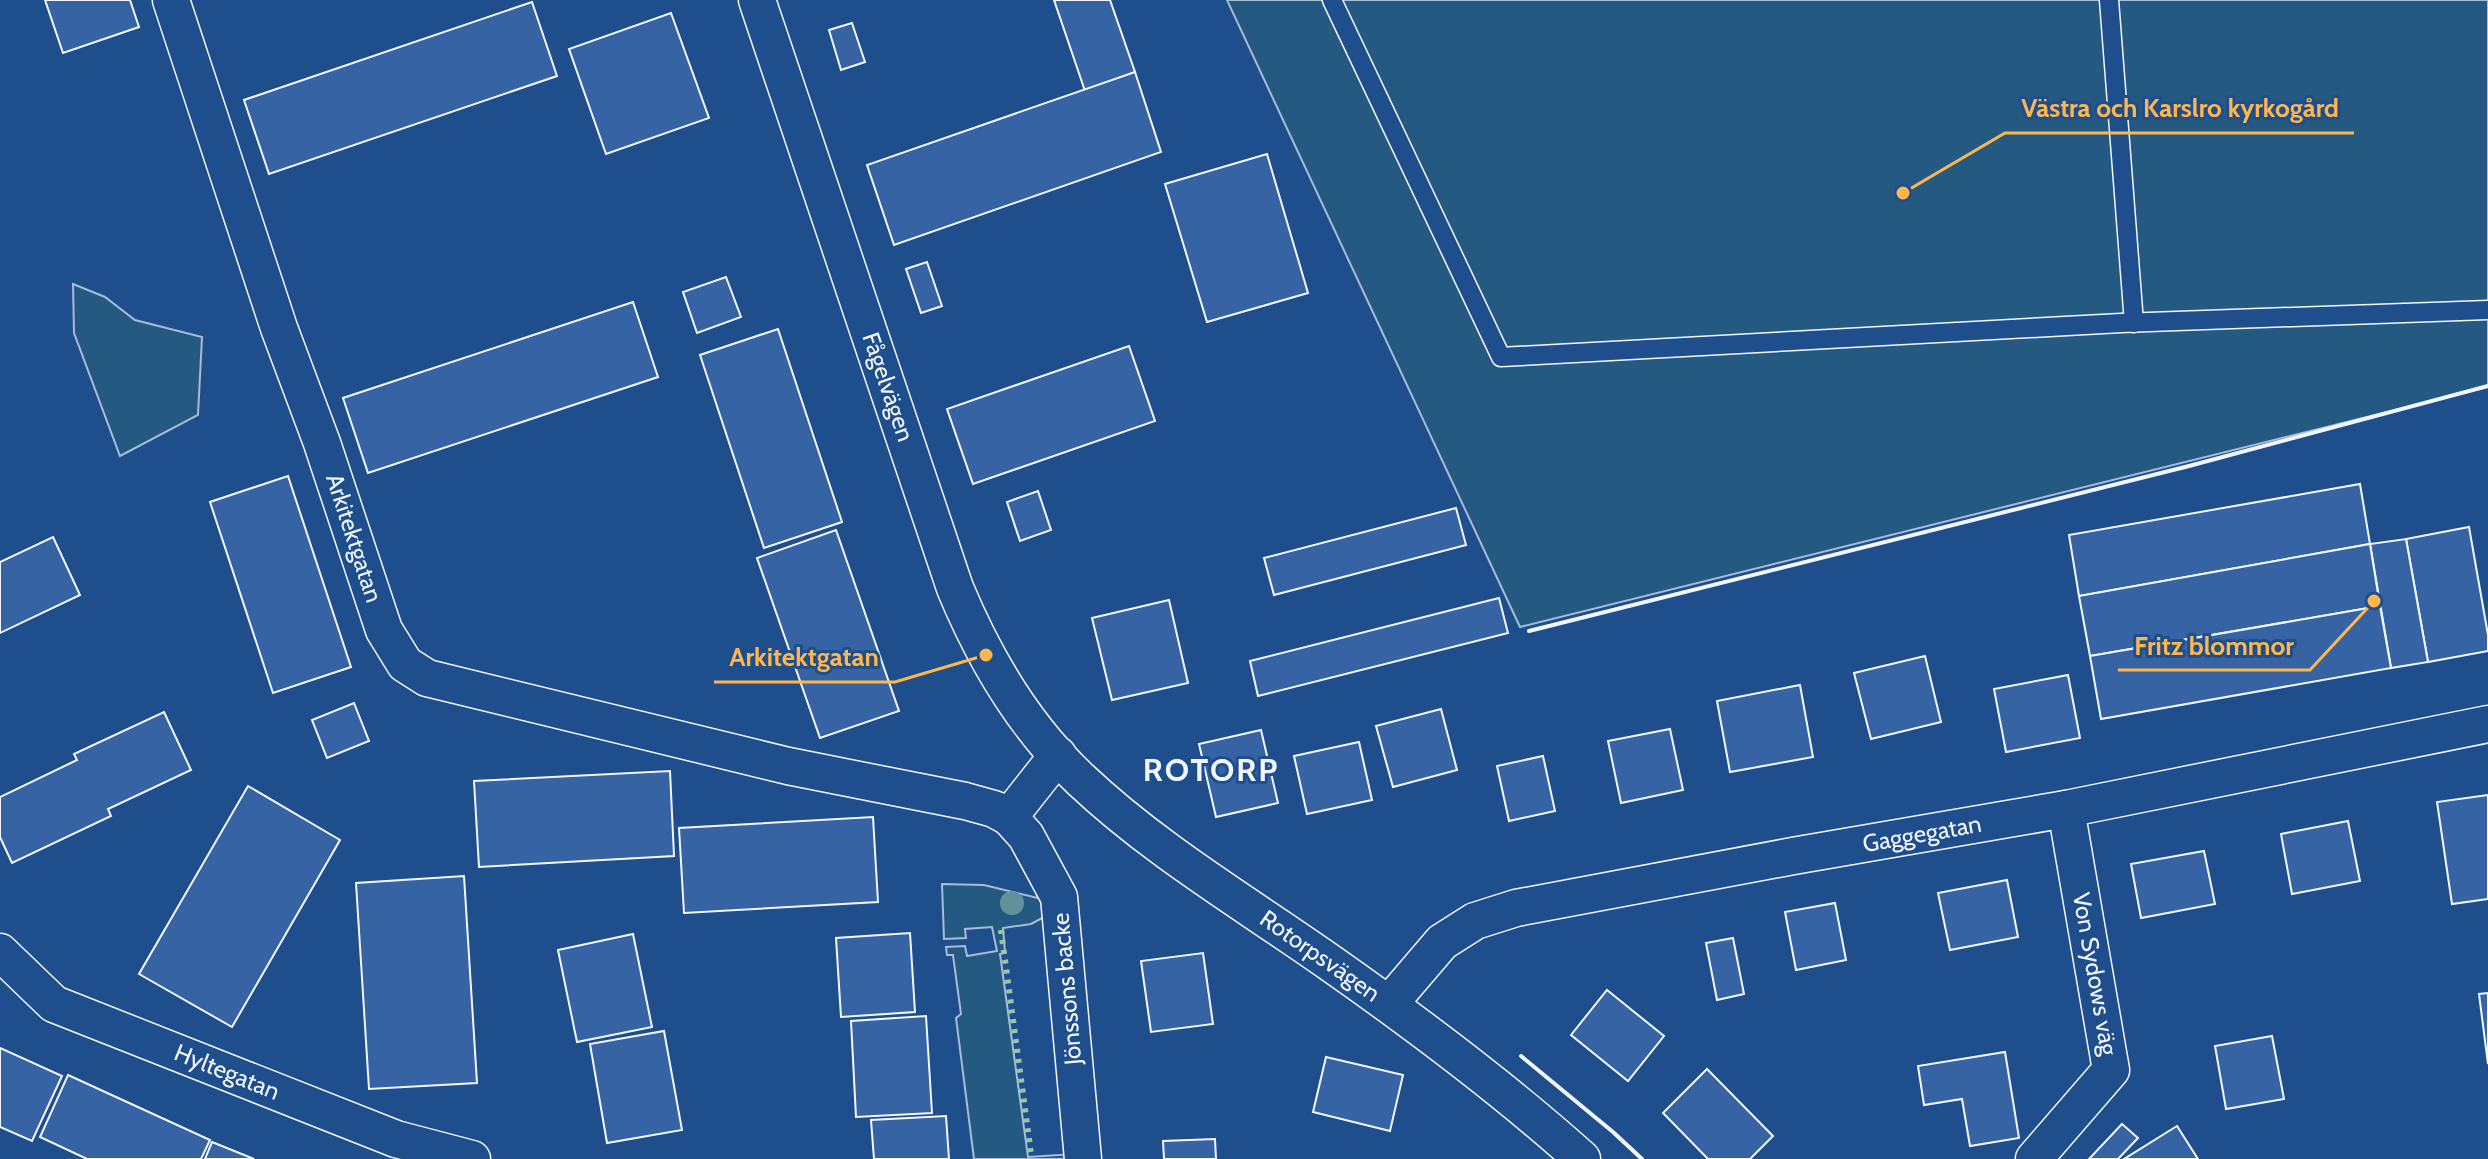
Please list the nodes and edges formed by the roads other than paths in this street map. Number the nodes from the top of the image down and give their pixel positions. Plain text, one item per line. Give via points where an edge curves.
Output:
1 (171, 0) edge
2 (757, 0) edge
3 (1332, 0) edge
4 (2109, 0) edge
5 (2488, 310) edge
6 (2134, 323) junction
7 (2488, 724) edge
8 (1058, 755) junction
9 (2066, 809) junction
10 (1009, 817) junction
11 (0, 952) edge
12 (1389, 1004) junction
13 (472, 1159) edge
14 (1083, 1159) edge
15 (1582, 1159) edge
16 (2034, 1159) edge

1 - 10 street, Arkitektgatan via 384,630 405,664 427,678 788,766 965,801
2 - 8 street, Fågelvägen via 961,602 1017,705
3 - 6 lane via 1501,357
4 - 6 lane
5 - 6 lane
7 - 9 street, Gaggegatan
8 - 10 street
8 - 12 street, Rotorpsvägen via 1145,836
9 - 12 street, Gaggegatan via 1516,908 1475,921 1442,942
9 - 16 street, Von Sydows väg via 2111,1070
10 - 14 street, Jönssons backe via 1026,836 1059,897
11 - 13 street, Hyltegatan via 54,1004 396,1139
12 - 15 street, Rotorpsvägen

